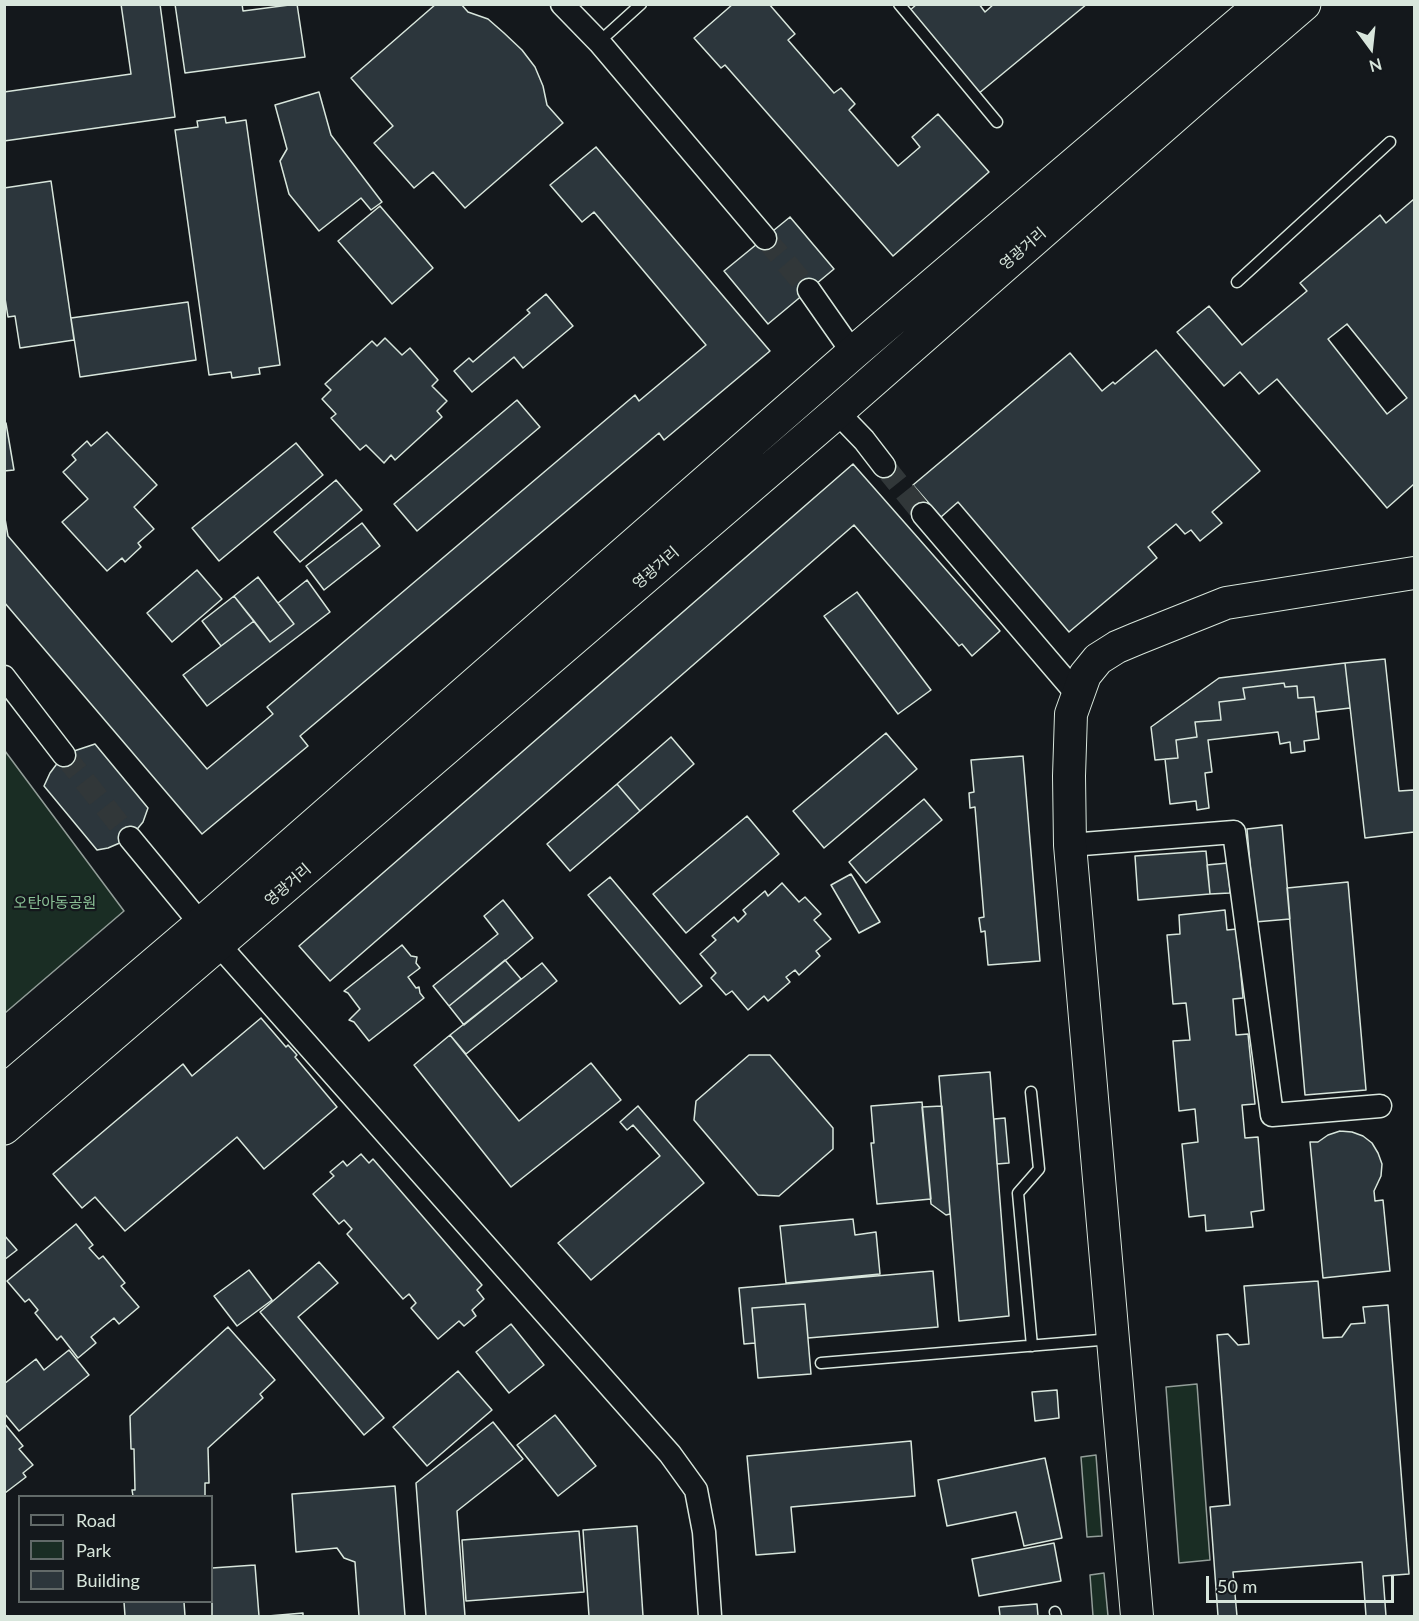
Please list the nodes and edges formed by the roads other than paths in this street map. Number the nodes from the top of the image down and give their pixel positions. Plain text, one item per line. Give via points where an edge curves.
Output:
1 (562, 4) edge
2 (641, 4) edge
3 (899, 4) edge
4 (1262, 4) edge
5 (1304, 4) edge
6 (599, 42) junction
7 (997, 122) dead end
8 (1390, 142) dead end
9 (765, 238) tunnel mouth
10 (1237, 282) dead end
11 (809, 290) tunnel mouth
12 (853, 353) junction
13 (837, 412) junction
14 (884, 466) tunnel mouth
15 (923, 514) tunnel mouth
16 (1414, 573) edge
17 (4, 677) edge
18 (1077, 694) junction
19 (64, 755) tunnel mouth
20 (130, 838) tunnel mouth
21 (1070, 845) junction
22 (210, 934) junction
23 (4, 1092) edge
24 (1031, 1092) dead end
25 (1380, 1106) dead end
26 (4, 1128) edge
27 (1112, 1339) junction
28 (1032, 1346) junction
29 (821, 1363) dead end
30 (710, 1617) edge
31 (1137, 1617) edge

1 - 6 street
2 - 6 lane
3 - 7 lane
4 - 12 main road, 영광거리
5 - 13 main road, 영광거리
6 - 9 street
8 - 10 lane
11 - 12 street
12 - 22 main road, 영광거리
13 - 14 street
13 - 22 main road, 영광거리
15 - 18 street
16 - 18 street via 1226,603 1117,647 1098,659
17 - 19 street
18 - 21 street via 1069,740
20 - 22 street
21 - 25 street via 1234,832 1272,1115
21 - 27 street
22 - 23 main road, 영광거리
22 - 26 main road, 영광거리
22 - 30 street via 670,1454 696,1490 704,1532
24 - 28 lane via 1039,1170 1018,1193
27 - 28 lane
27 - 31 street
28 - 29 lane

